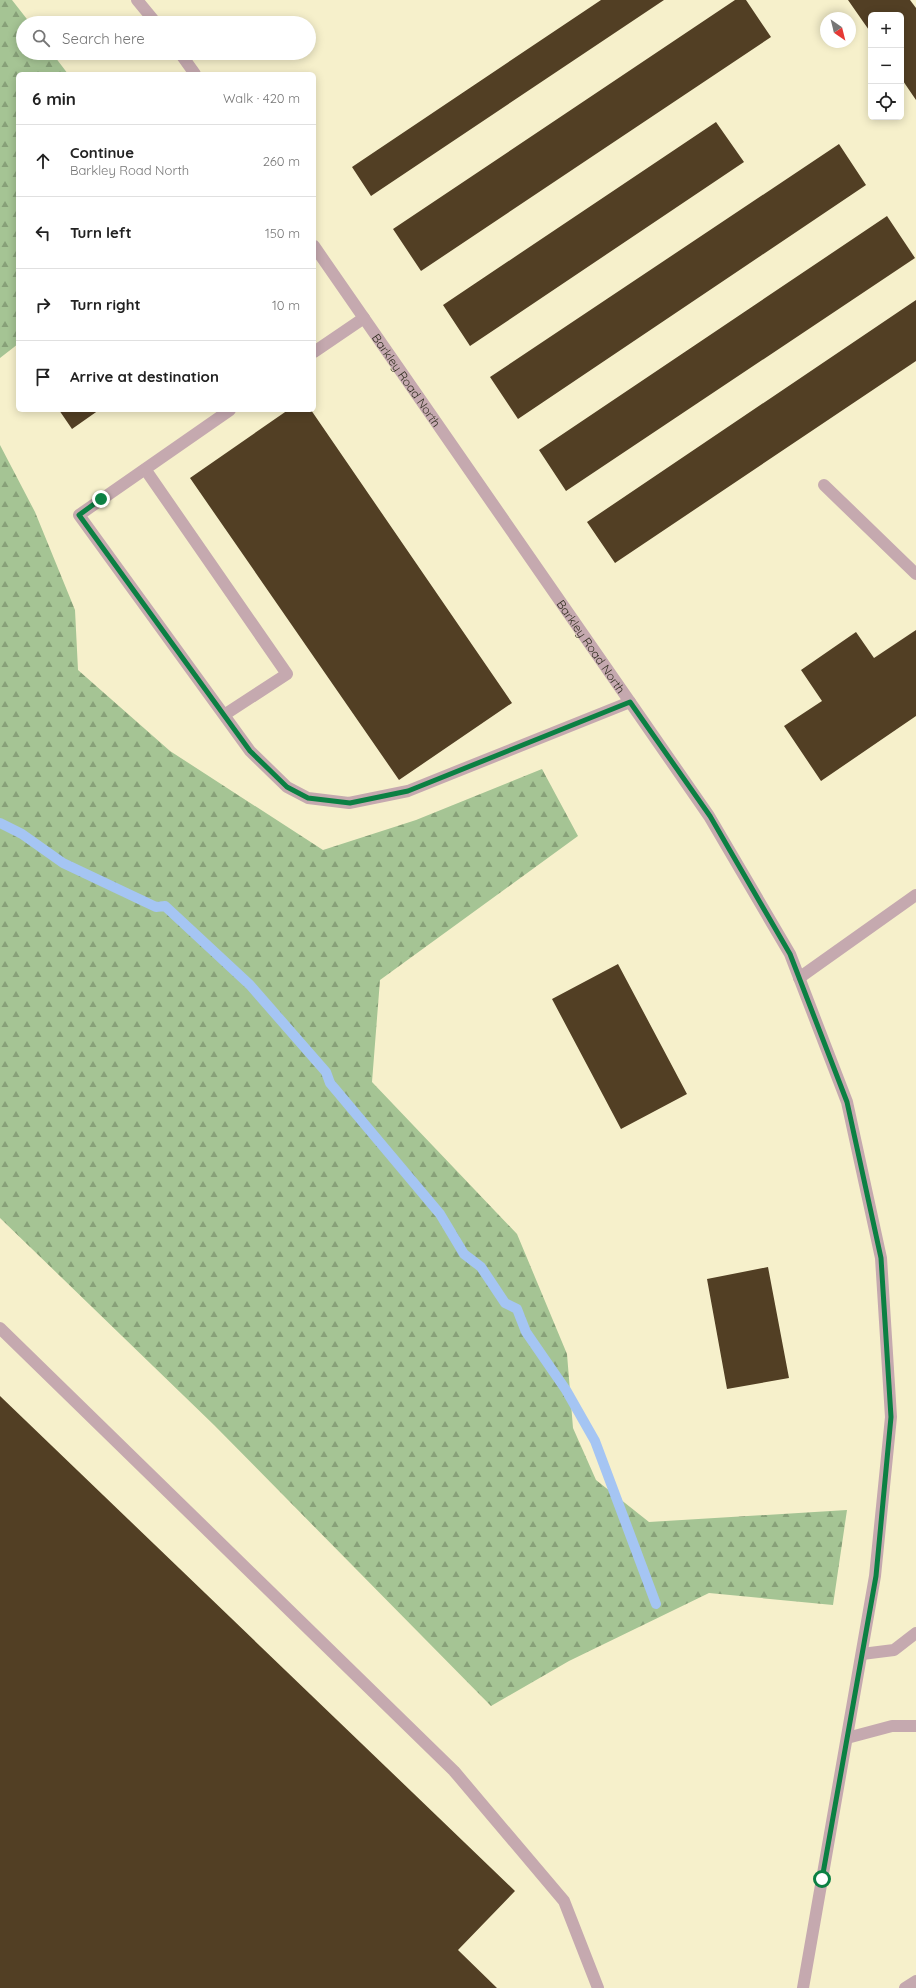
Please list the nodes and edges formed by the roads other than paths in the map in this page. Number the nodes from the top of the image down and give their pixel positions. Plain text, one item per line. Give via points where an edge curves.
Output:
1 (137, 0) edge
2 (150, 16) edge
3 (185, 60) edge
4 (194, 72) edge
5 (316, 249) edge
6 (364, 318) junction
7 (316, 351) edge
8 (227, 412) edge
9 (145, 469) junction
10 (824, 485) dead end
11 (916, 574) edge
12 (630, 702) junction
13 (224, 715) junction
14 (916, 895) edge
15 (799, 978) junction
16 (0, 1328) edge
17 (916, 1634) edge
18 (862, 1654) junction
19 (916, 1726) edge
20 (847, 1738) junction
21 (916, 1981) edge
22 (598, 1988) edge
23 (803, 1988) edge
24 (905, 1988) edge

1 - 2 street
3 - 4 street
5 - 6 street, Barkley Road North
6 - 7 street
6 - 12 street, Barkley Road North
8 - 9 street
9 - 13 street via 287,674
9 - 13 street via 79,515
10 - 11 street
12 - 13 street via 408,791 350,803 308,798 287,787 250,751
12 - 15 street, Barkley Road North via 710,816 790,954
14 - 15 street
15 - 18 street, Barkley Road North via 847,1102 881,1258 891,1417 876,1576
16 - 22 street via 454,1771 564,1901
17 - 18 street via 894,1650
18 - 20 street, Barkley Road North
19 - 20 street via 892,1726
20 - 23 street, Barkley Road North
21 - 24 street

